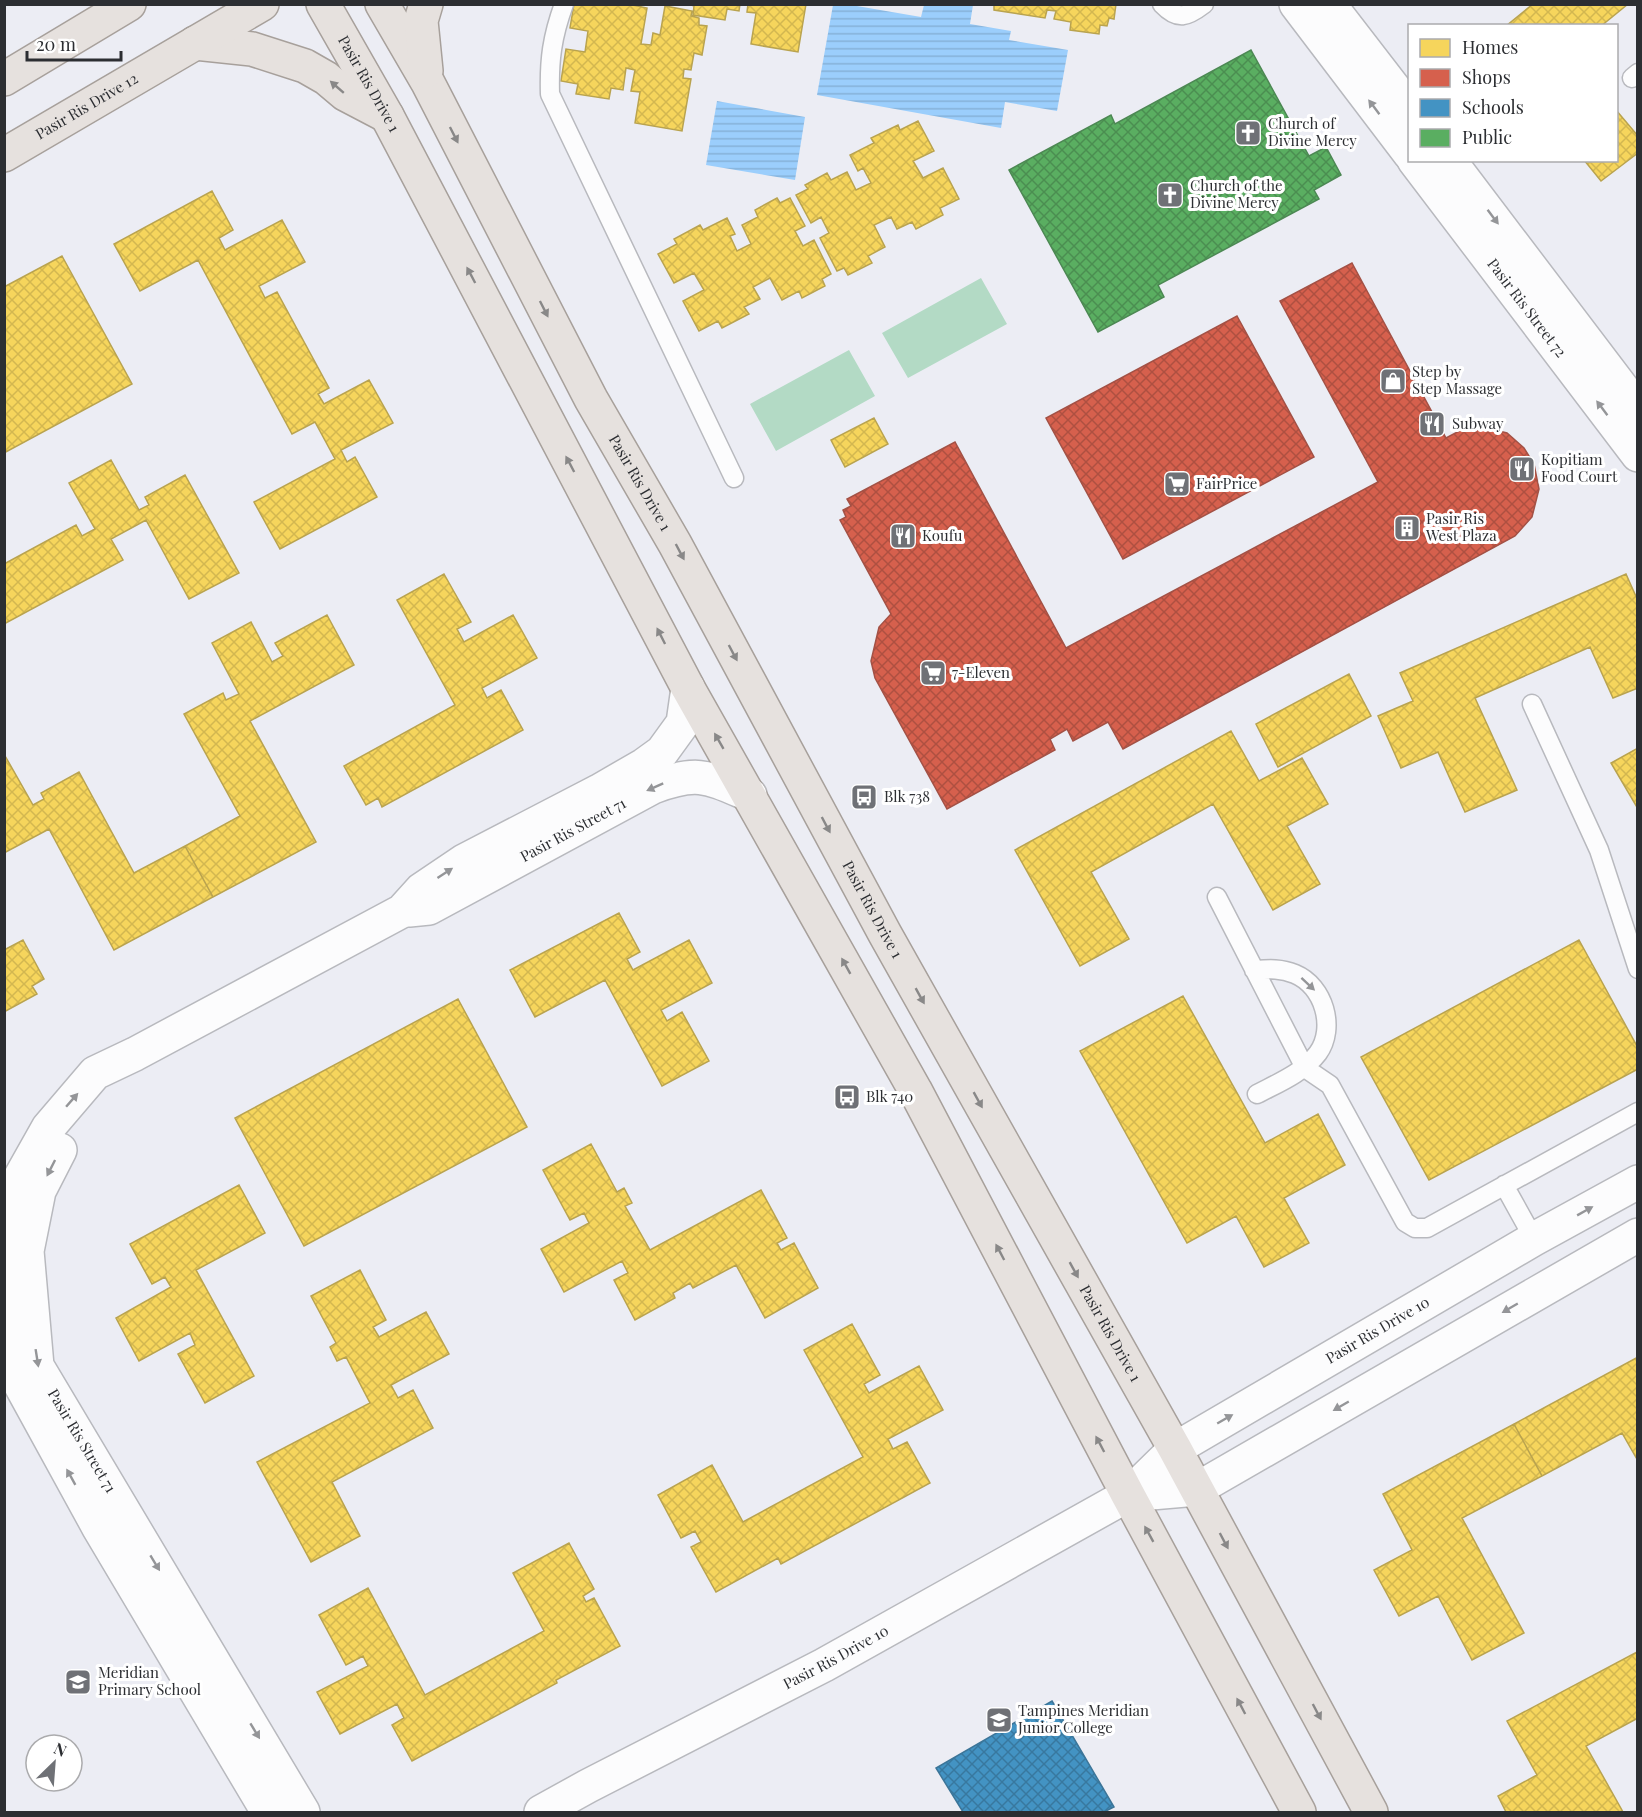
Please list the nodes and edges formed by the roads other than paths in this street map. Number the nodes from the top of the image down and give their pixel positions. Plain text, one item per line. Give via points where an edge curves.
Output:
1 (129, 4) edge
2 (262, 4) edge
3 (323, 4) edge
4 (382, 4) edge
5 (426, 4) edge
6 (564, 4) edge
7 (1162, 4) edge
8 (1204, 4) edge
9 (1296, 4) edge
10 (1329, 4) edge
11 (195, 43) junction
12 (4, 79) edge
13 (428, 83) junction
14 (1408, 106) edge
15 (387, 116) junction
16 (1408, 151) edge
17 (4, 155) edge
18 (1416, 162) edge
19 (1451, 162) edge
20 (1638, 409) edge
21 (1638, 455) edge
22 (734, 478) dead end
23 (688, 688) junction
24 (1532, 704) dead end
25 (750, 795) junction
26 (1217, 897) dead end
27 (402, 911) junction
28 (1638, 969) edge
29 (1254, 970) junction
30 (135, 1054) junction
31 (1305, 1068) junction
32 (1257, 1094) dead end
33 (1638, 1112) edge
34 (1638, 1182) edge
35 (1504, 1185) junction
36 (1638, 1235) edge
37 (1534, 1239) junction
38 (4, 1246) edge
39 (4, 1270) edge
40 (1174, 1449) junction
41 (1197, 1489) junction
42 (1128, 1495) junction
43 (268, 1812) edge
44 (303, 1812) edge
45 (541, 1812) edge
46 (1299, 1812) edge
47 (1371, 1812) edge

1 - 12 main road
2 - 11 main road, Pasir Ris Drive 12
3 - 15 main road, Pasir Ris Drive 1
4 - 13 main road, Pasir Ris Drive 1
5 - 13 main road via 422,21
6 - 22 lane via 554,31 550,94
7 - 8 lane via 1174,15 1186,16
16 -> 9 street
10 - 14 street
15 -> 11 main road via 345,94 305,66 252,49
11 - 17 main road, Pasir Ris Drive 12
13 -> 40 main road, Pasir Ris Drive 1 via 591,399 675,544 885,934
23 -> 15 main road, Pasir Ris Drive 1
21 -> 18 street, Pasir Ris Street 72
19 -> 20 street, Pasir Ris Street 72
25 -> 23 main road, Pasir Ris Drive 1
27 -> 23 street, Pasir Ris Street 71 via 421,890 464,861 598,791 662,752 683,723
24 - 28 lane via 1599,850
25 -> 27 street, Pasir Ris Street 71 via 695,776 673,780 653,787 429,908
42 -> 25 main road, Pasir Ris Drive 1 via 915,1090
26 - 29 lane
27 - 30 street, Pasir Ris Street 71
29 - 31 lane
29 -> 31 lane via 1276,968 1297,975 1315,989 1325,1008 1327,1031 1319,1052
38 -> 30 street, Pasir Ris Street 71 via 17,1183 48,1128 95,1073
30 -> 44 street, Pasir Ris Street 71 via 112,1089 65,1139 39,1191 27,1251 37,1366
31 - 32 lane
31 - 35 lane via 1330,1085 1405,1222 1415,1228 1427,1228
33 - 35 lane
37 -> 34 street, Pasir Ris Drive 10
35 - 37 lane
36 -> 41 street, Pasir Ris Drive 10
40 -> 37 street, Pasir Ris Drive 10
43 -> 39 street, Pasir Ris Street 71 via 99,1528 14,1373
40 - 41 main road, Pasir Ris Drive 1
40 - 42 street, Pasir Ris Drive 10
41 - 42 street, Pasir Ris Drive 10
41 -> 47 main road, Pasir Ris Drive 1
42 - 45 street, Pasir Ris Drive 10 via 825,1665
46 -> 42 main road, Pasir Ris Drive 1

